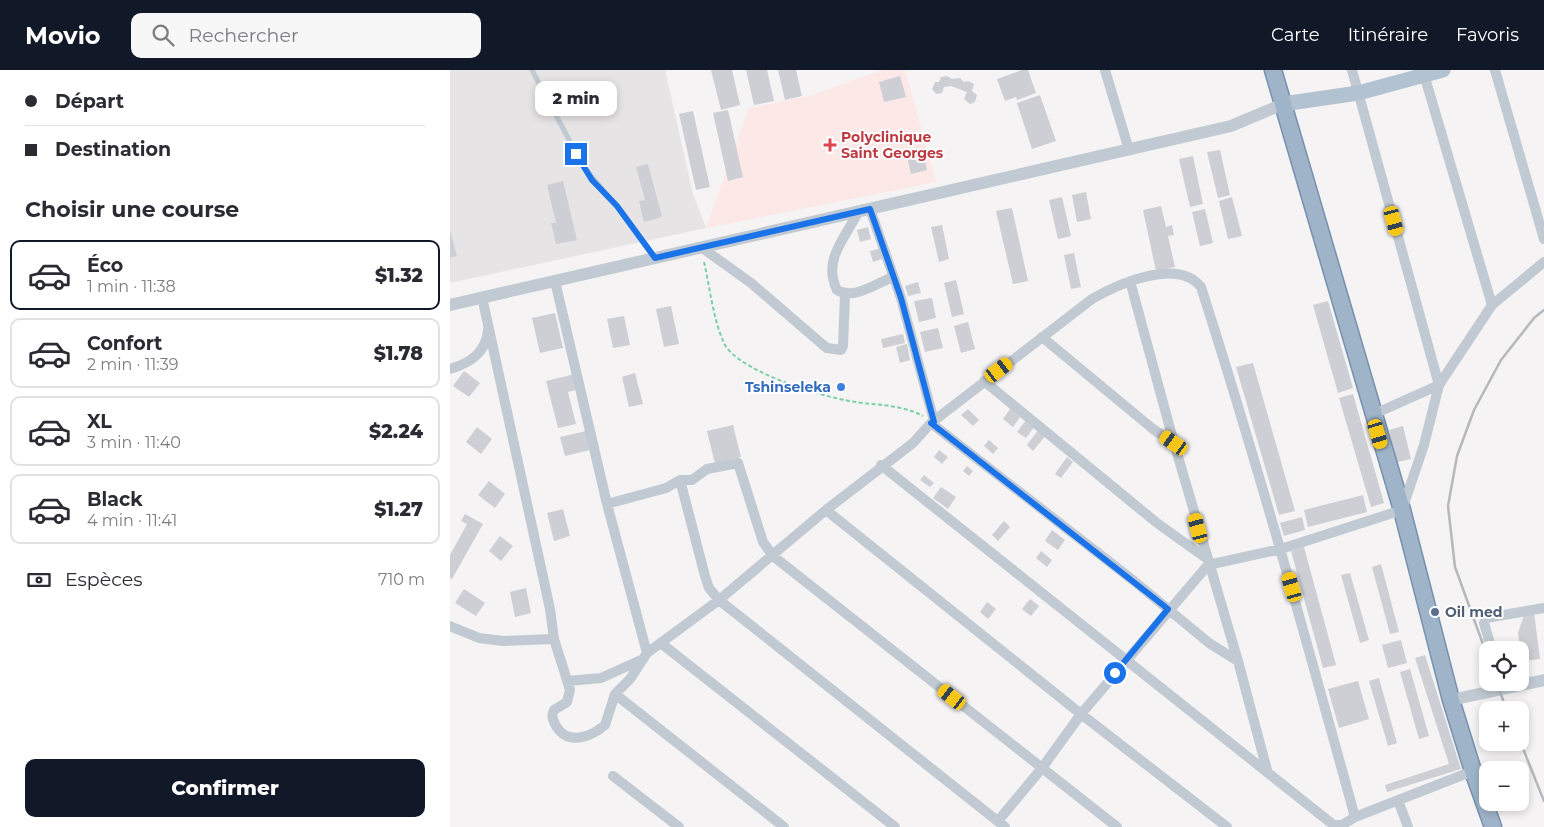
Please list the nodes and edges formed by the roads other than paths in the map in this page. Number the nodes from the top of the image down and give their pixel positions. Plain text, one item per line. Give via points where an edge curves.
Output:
1 (532, 70) edge
2 (1104, 70) edge
3 (1273, 70) edge
4 (1352, 70) edge
5 (1444, 70) edge
6 (1495, 70) edge
7 (1423, 73) edge
8 (1358, 93) junction
9 (1283, 104) junction
10 (1129, 150) junction
11 (864, 211) junction
12 (1544, 239) edge
13 (701, 247) junction
14 (655, 258) junction
15 (1544, 262) edge
16 (893, 277) junction
17 (555, 281) junction
18 (1130, 281) junction
19 (845, 295) junction
20 (482, 297) junction
21 (450, 305) edge
22 (1492, 305) junction
23 (489, 324) junction
24 (1042, 337) junction
25 (450, 369) edge
26 (984, 381) junction
27 (1439, 384) junction
28 (1372, 415) junction
29 (933, 422) junction
30 (1174, 443) junction
31 (882, 465) junction
32 (680, 480) junction
33 (607, 504) junction
34 (826, 510) junction
35 (1402, 510) junction
36 (1281, 549) junction
37 (773, 556) junction
38 (1207, 561) junction
39 (719, 600) junction
40 (1544, 608) edge
41 (1168, 609) junction
42 (450, 626) edge
43 (554, 640) junction
44 (1489, 641) edge
45 (662, 644) junction
46 (644, 657) junction
47 (1126, 660) junction
48 (1238, 660) junction
49 (1544, 680) edge
50 (568, 682) junction
51 (1529, 682) edge
52 (1482, 691) edge
53 (615, 694) junction
54 (1451, 700) junction
55 (1081, 714) junction
56 (1042, 768) junction
57 (1267, 770) junction
58 (1473, 771) junction
59 (613, 776) dead end
60 (1398, 800) junction
61 (1355, 816) junction
62 (1001, 824) edge
63 (1336, 826) edge
64 (679, 827) edge
65 (784, 827) edge
66 (895, 827) edge
67 (1117, 827) edge
68 (1227, 827) edge
69 (1408, 827) edge
70 (1493, 827) edge

1 - 14 lane via 583,166
2 - 10 street
3 - 9 highway
4 - 8 street
5 - 7 main road
6 - 12 street
7 - 8 main road
7 - 22 street
8 - 9 main road
8 - 27 street
9 - 10 street via 1231,126
9 - 28 highway
10 - 11 street
11 - 13 street
11 - 16 street
11 - 19 street via 838,244 833,261 833,283
13 - 14 street
13 - 19 street via 751,283 822,344 836,350 843,346
14 - 17 street
15 - 22 street
16 - 19 street
16 - 29 street via 906,313
17 - 20 street
17 - 33 street
18 - 24 street via 1092,299
18 - 30 street
18 - 36 street via 1171,273 1195,279 1201,287
20 - 21 street
20 - 23 street
22 - 27 street
23 - 25 street via 481,352
23 - 43 street
24 - 26 street
24 - 30 street
26 - 29 street
26 - 38 street
27 - 28 street
27 - 35 street via 1424,445
28 - 35 highway
29 - 31 street via 913,443
29 - 41 street
30 - 38 street
31 - 34 street
31 - 47 street
32 - 33 street via 666,488
32 - 37 street via 692,480 707,469 738,464 763,542
32 - 39 street via 705,576 709,588
33 - 46 street
34 - 37 street
34 - 55 street
35 - 36 street
35 - 54 highway
36 - 38 street
36 - 61 street
37 - 39 street
37 - 56 street
38 - 41 street
38 - 48 street
39 - 45 street
39 - 62 street
40 - 44 street via 1486,618 1484,623
41 - 47 street
41 - 48 street via 1209,643
42 - 43 street via 480,638
43 - 50 street
45 - 46 street
45 - 66 street
46 - 50 street via 601,678
46 - 53 street
47 - 55 street
47 - 57 street
48 - 57 street
49 - 51 street
50 - 53 street via 570,696 552,714 560,732 576,738 586,737 605,725
52 - 54 street
53 - 65 street
54 - 58 highway
55 - 56 street
55 - 68 street
56 - 62 street
56 - 67 street
57 - 63 street
58 - 60 street
58 - 70 highway
59 - 64 street
60 - 61 street
60 - 69 street
61 - 63 street

